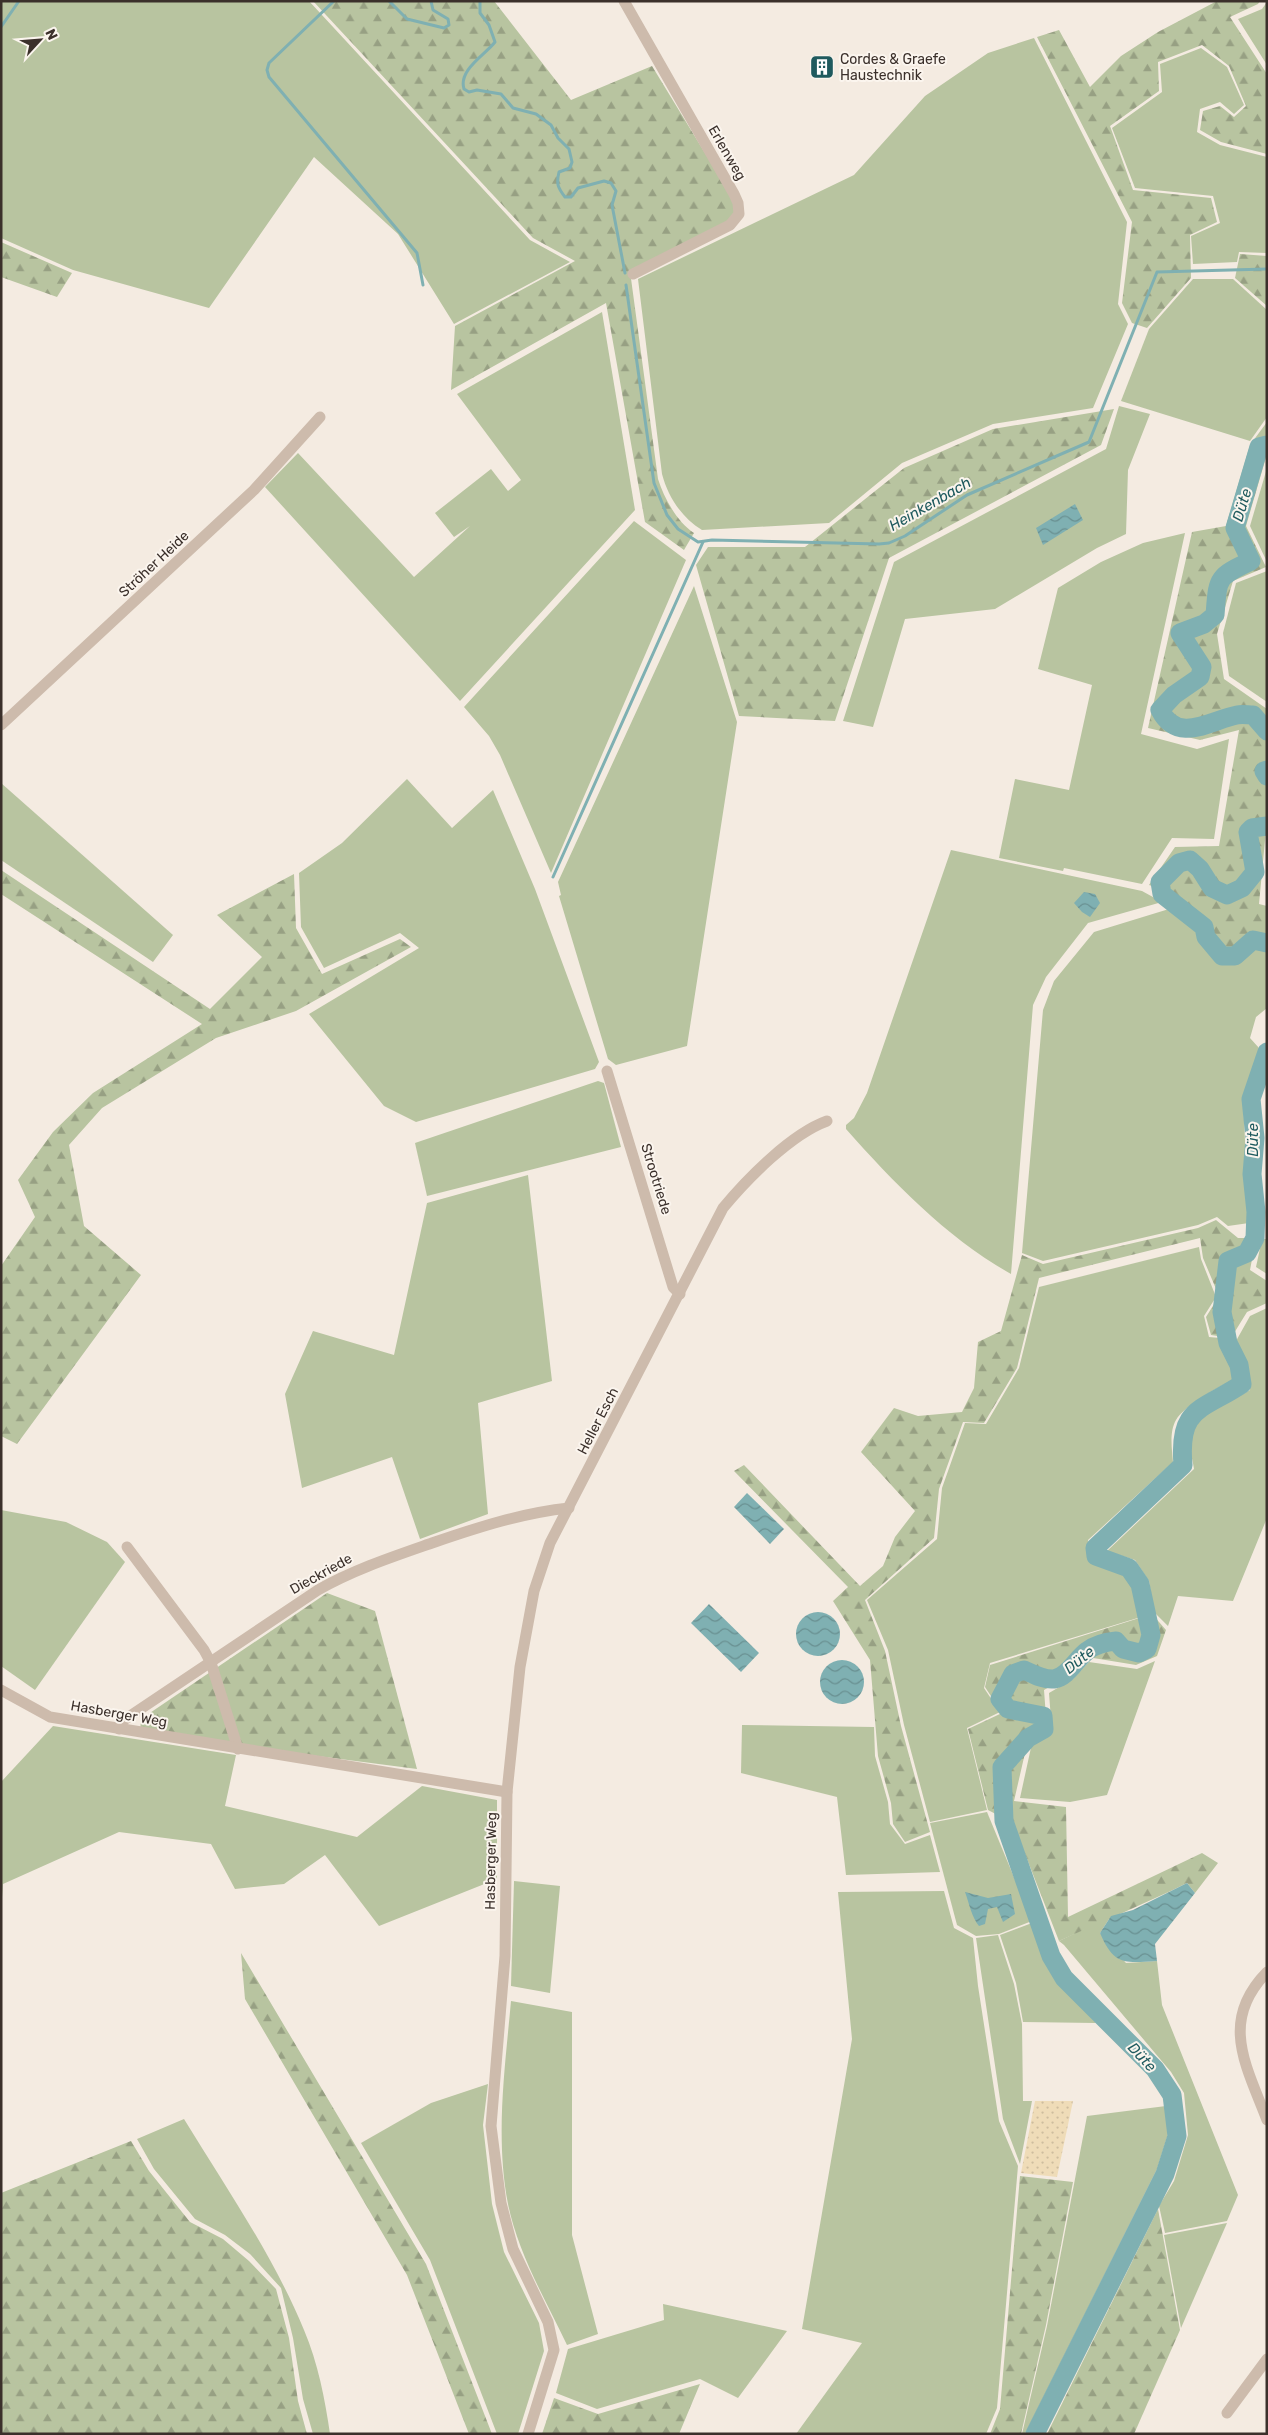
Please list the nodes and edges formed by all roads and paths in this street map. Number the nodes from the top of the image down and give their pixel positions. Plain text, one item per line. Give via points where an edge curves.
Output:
1 (624, 1) edge
2 (633, 274) dead end
3 (320, 417) dead end
4 (1, 725) edge
5 (607, 1071) dead end
6 (827, 1121) dead end
7 (680, 1294) junction
8 (569, 1508) junction
9 (128, 1547) dead end
10 (211, 1663) junction
11 (1, 1690) edge
12 (119, 1729) junction
13 (238, 1749) junction
14 (507, 1792) junction
15 (1267, 1972) edge
16 (1267, 2120) edge
17 (1267, 2360) edge
18 (1227, 2413) dead end
19 (528, 2434) edge

1 - 2 street, Erlenweg via 734,194 740,214 730,226
3 - 4 street, Ströher Heide via 254,490
5 - 7 street, Strootriede via 673,1287
6 - 7 street, Heller Esch via 806,1130 745,1181 723,1208
7 - 8 street, Heller Esch
8 - 10 street, Dieckriede via 534,1512 478,1528 347,1574
8 - 14 street, Heller Esch via 550,1543 534,1591 520,1667
9 - 10 street
10 - 12 street, Dieckriede via 124,1720
10 - 13 street
11 - 12 street, Hasberger Weg via 50,1717
12 - 13 street, Hasberger Weg
13 - 14 street, Hasberger Weg
14 - 19 street, Hasberger Weg via 505,1956 492,2126 501,2202 513,2249 548,2322 554,2350
15 - 16 street via 1252,1987 1242,2010 1239,2032 1242,2054
17 - 18 street

